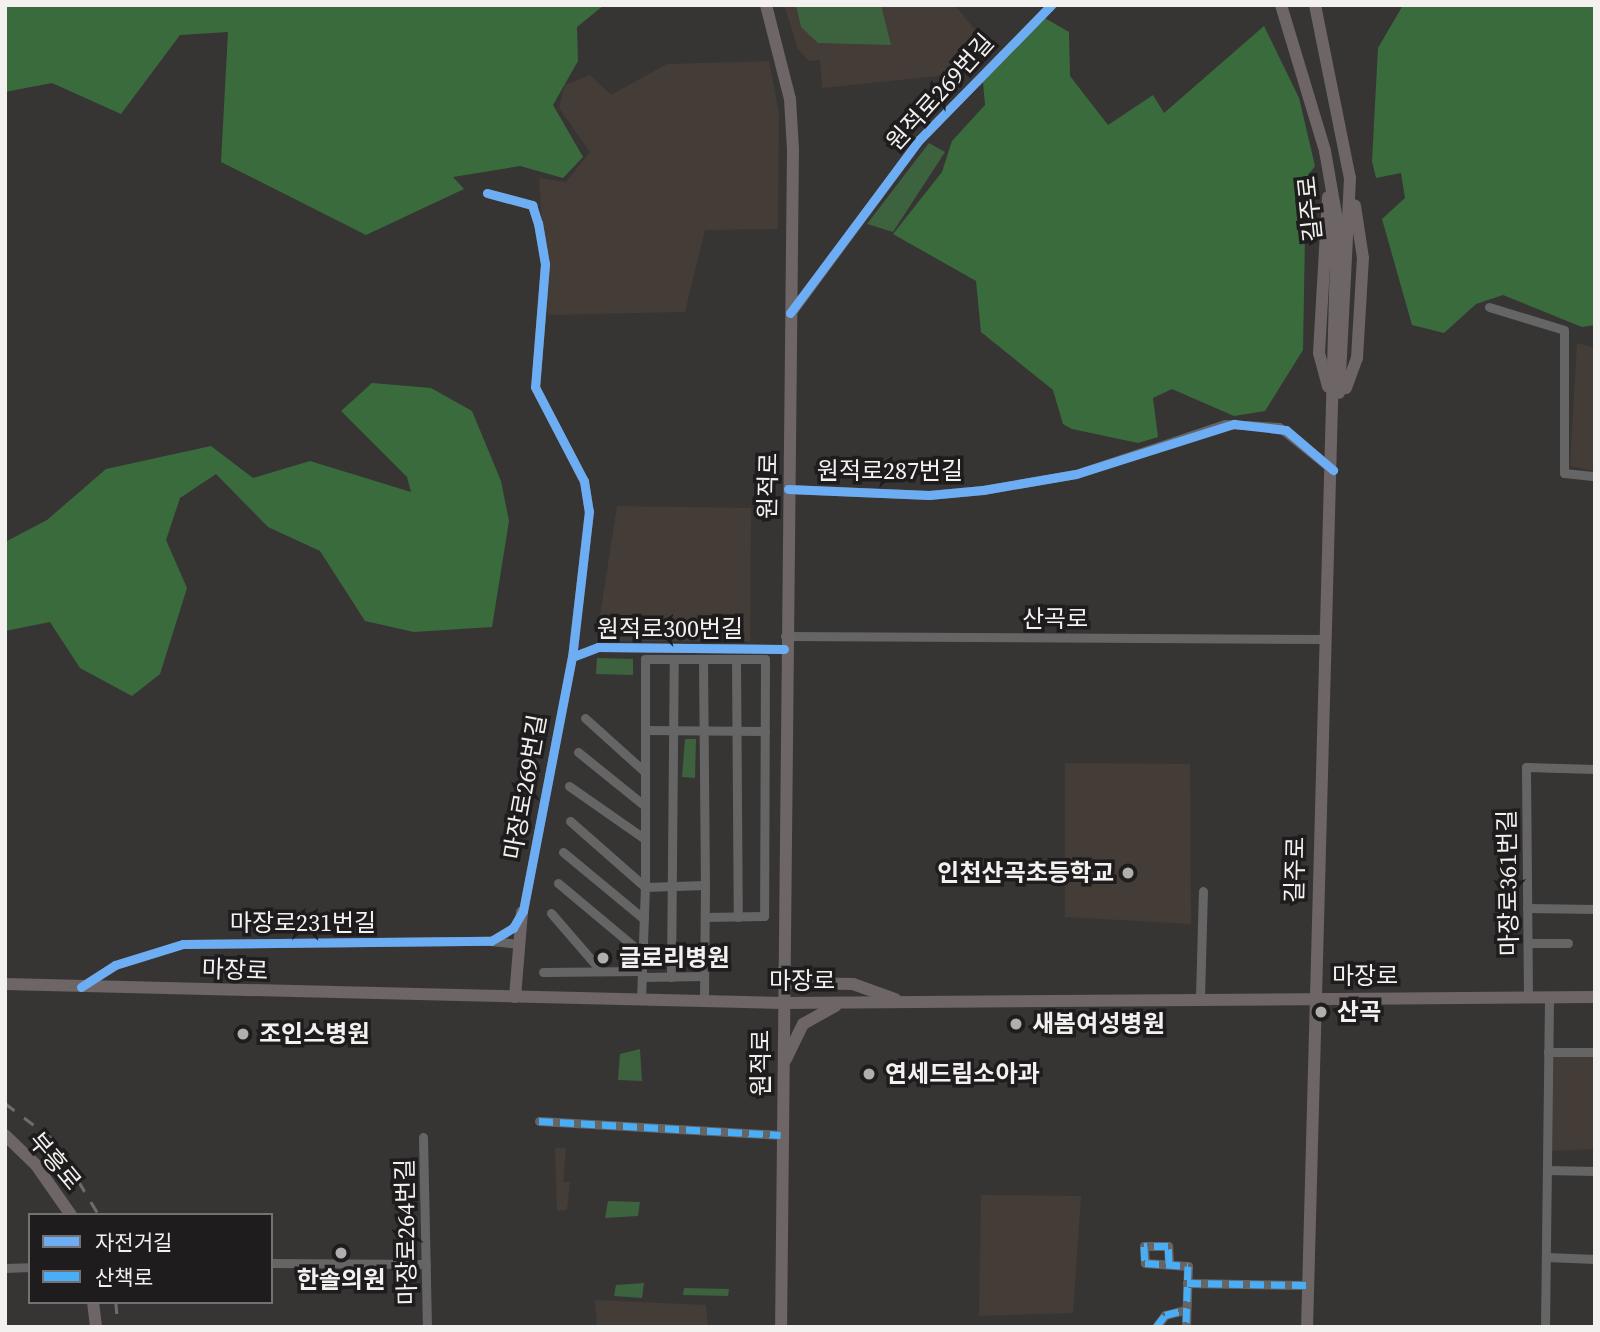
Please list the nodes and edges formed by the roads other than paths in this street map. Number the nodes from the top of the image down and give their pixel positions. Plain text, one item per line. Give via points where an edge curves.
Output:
1 (766, 5) edge
2 (1051, 5) edge
3 (1281, 5) edge
4 (1315, 5) edge
5 (487, 193) dead end
6 (1489, 307) dead end
7 (790, 313) junction
8 (1336, 414) junction
9 (1333, 470) junction
10 (1595, 476) edge
11 (788, 489) junction
12 (1325, 639) junction
13 (785, 643) junction
14 (572, 657) junction
15 (674, 659) junction
16 (703, 659) junction
17 (736, 659) junction
18 (566, 669) joint
19 (586, 718) dead end
20 (645, 730) junction
21 (673, 730) junction
22 (736, 731) junction
23 (765, 731) junction
24 (703, 732) junction
25 (578, 752) dead end
26 (1595, 769) edge
27 (645, 772) junction
28 (569, 786) dead end
29 (645, 806) junction
30 (570, 821) dead end
31 (645, 839) junction
32 (563, 852) dead end
33 (558, 883) dead end
34 (705, 885) junction
35 (671, 886) junction
36 (645, 887) junction
37 (1203, 891) dead end
38 (1527, 908) junction
39 (1595, 909) edge
40 (522, 912) junction
41 (551, 913) dead end
42 (705, 917) junction
43 (738, 917) junction
44 (644, 919) junction
45 (491, 941) junction
46 (1528, 943) junction
47 (1568, 943) dead end
48 (518, 944) junction
49 (643, 954) junction
50 (601, 971) junction
51 (782, 971) junction
52 (543, 972) dead end
53 (642, 974) junction
54 (704, 976) junction
55 (671, 977) junction
56 (5, 984) edge
57 (81, 987) junction
58 (515, 997) junction
59 (1314, 997) junction
60 (1595, 997) edge
61 (1200, 998) junction
62 (1528, 998) junction
63 (1549, 998) junction
64 (641, 1000) junction
65 (898, 1000) junction
66 (704, 1001) junction
67 (846, 1002) junction
68 (782, 1003) junction
69 (1548, 1052) junction
70 (1595, 1052) edge
71 (783, 1066) junction
72 (539, 1121) dead end
73 (5, 1135) edge
74 (781, 1135) junction
75 (423, 1137) dead end
76 (1547, 1171) junction
77 (1595, 1171) edge
78 (70, 1213) edge
79 (1546, 1257) junction
80 (1595, 1259) edge
81 (273, 1263) edge
82 (1169, 1263) dead end
83 (426, 1264) junction
84 (28, 1267) edge
85 (5, 1268) edge
86 (1188, 1283) junction
87 (1307, 1285) junction
88 (93, 1304) edge
89 (1185, 1310) junction
90 (96, 1327) edge
91 (427, 1327) edge
92 (781, 1327) edge
93 (1156, 1327) edge
94 (1186, 1327) edge
95 (1307, 1327) edge
96 (1545, 1327) edge

1 - 7 main road, 원적로 via 790,99
2 - 7 street, 원적로269번길 via 919,140
3 - 8 main road, 길주로 via 1329,175 1319,353
4 - 8 main road, 길주로 via 1363,258 1357,358
5 - 14 street via 532,205 538,223 545,264 535,387 584,481 589,511
6 - 10 street via 1564,330 1564,473
7 - 11 main road, 원적로
8 - 9 main road, 길주로
9 - 11 street, 원적로287번길 via 1286,430 1234,424 1076,474 929,495
9 - 12 main road, 길주로
11 - 13 main road, 원적로
12 - 13 street, 산곡로
12 - 59 main road, 길주로
13 - 14 street, 원적로300번길 via 598,647
13 - 51 main road, 원적로
14 - 18 street, 원적로300번길
15 - 16 street
15 - 20 street via 645,659
15 - 21 street
16 - 17 street
16 - 24 street
17 - 22 street
17 - 23 street via 765,659
18 - 40 street, 마장로269번길
19 - 27 street
20 - 21 street
20 - 27 street
21 - 24 street
21 - 35 street
22 - 23 street
22 - 24 street
22 - 43 street
23 - 43 street via 764,916
24 - 34 street
25 - 29 street
26 - 38 street, 마장로361번길 via 1526,767
27 - 29 street
28 - 31 street
29 - 31 street
30 - 36 street
31 - 36 street
32 - 44 street
33 - 49 street
34 - 35 street
34 - 42 street
35 - 36 street
35 - 55 street
36 - 44 street
37 - 61 street
38 - 39 street
38 - 46 street, 마장로361번길
40 - 45 street via 513,929
40 - 48 main road
41 - 50 street
42 - 43 street
42 - 54 street
44 - 49 street
45 - 48 street, 마장로231번길
45 - 57 street, 마장로231번길 via 183,944 115,965
46 - 47 street
46 - 62 street, 마장로361번길
48 - 58 main road
49 - 53 street
50 - 52 street
50 - 53 street
51 - 65 main road via 789,983 853,984
51 - 68 main road, 원적로
53 - 55 street
53 - 64 street
54 - 55 street
54 - 66 street
56 - 57 main road, 마장로
57 - 58 main road, 마장로
58 - 64 main road, 마장로
59 - 61 main road, 마장로
59 - 62 main road, 마장로
59 - 87 main road, 길주로
60 - 63 main road, 마장로
61 - 65 main road, 마장로
62 - 63 main road, 마장로
63 - 69 street
64 - 66 main road, 마장로
65 - 67 main road, 마장로
66 - 68 main road, 마장로
67 - 68 main road, 마장로
67 - 71 main road via 803,1024
68 - 71 main road, 원적로
69 - 70 street
69 - 76 street
71 - 74 main road, 원적로
72 - 74 street
73 - 78 main road, 부흥로 via 36,1165
74 - 92 main road, 원적로
75 - 83 street, 마장로264번길
76 - 77 street
76 - 79 street
79 - 80 street
79 - 96 street
81 - 83 street
82 - 86 street via 1188,1266
83 - 91 street, 마장로264번길
84 - 85 street
86 - 87 street
86 - 89 street
87 - 95 main road, 길주로
88 - 90 main road
89 - 93 street via 1165,1315
89 - 94 street

